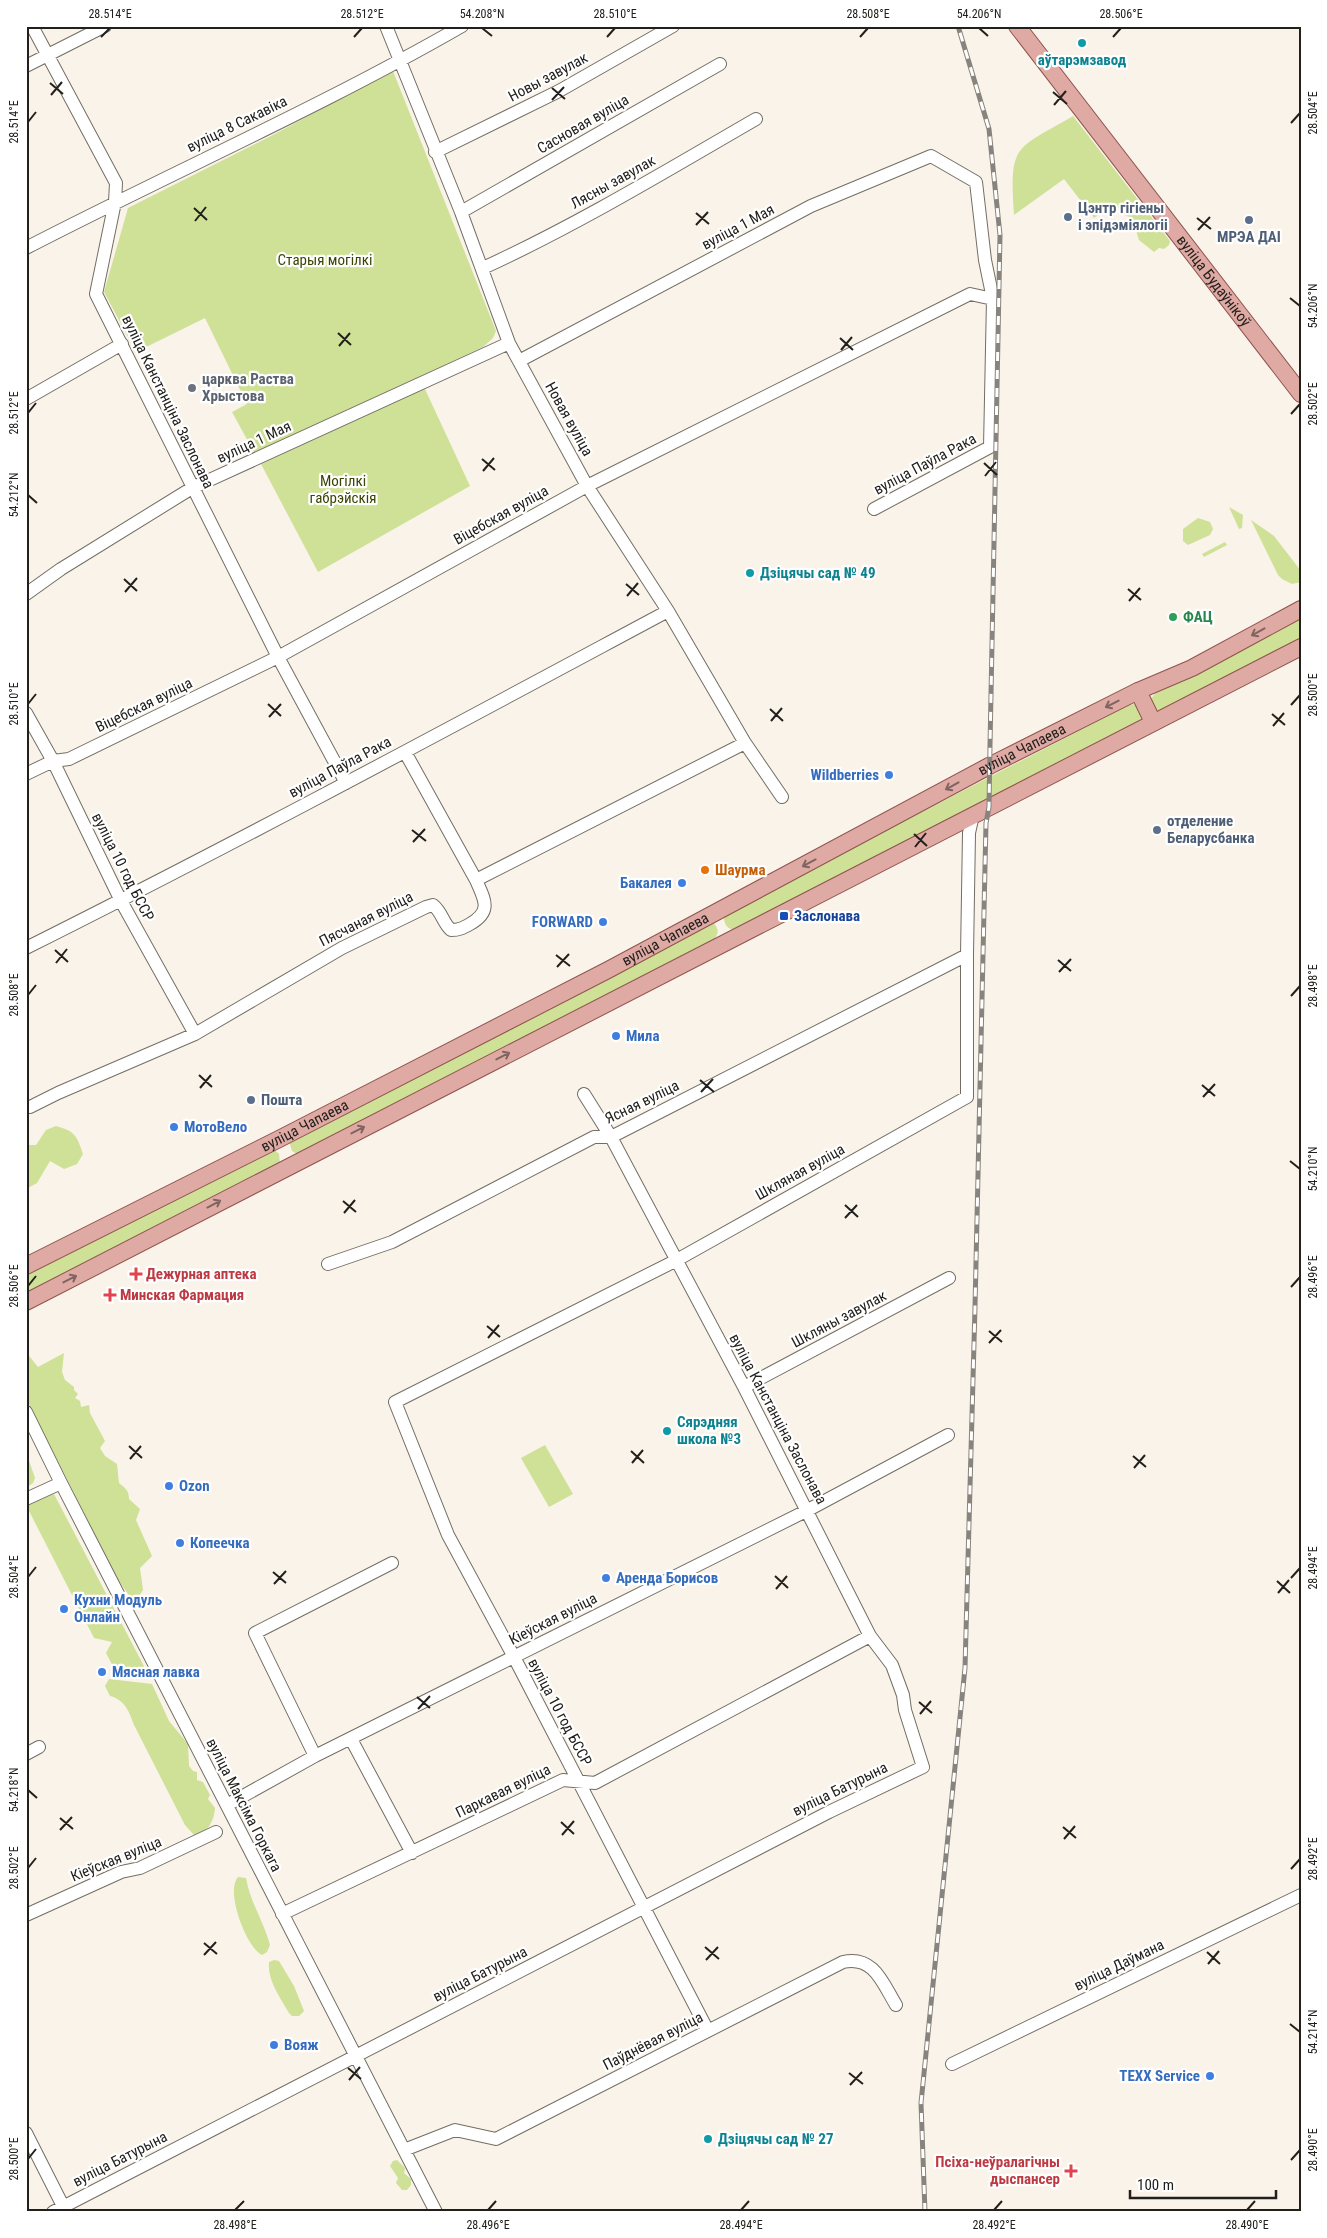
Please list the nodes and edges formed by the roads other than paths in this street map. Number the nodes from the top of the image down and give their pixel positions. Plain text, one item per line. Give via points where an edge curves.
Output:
1 (32, 26) edge
2 (105, 26) edge
3 (386, 26) edge
4 (462, 26) edge
5 (673, 26) edge
6 (1017, 26) edge
7 (47, 55) junction
8 (401, 61) junction
9 (720, 64) dead end
10 (26, 66) edge
11 (756, 119) dead end
12 (435, 152) junction
13 (115, 202) junction
14 (461, 212) junction
15 (26, 248) edge
16 (483, 268) junction
17 (993, 299) junction
18 (509, 343) junction
19 (122, 344) junction
20 (519, 361) junction
21 (1301, 394) edge
22 (26, 400) edge
23 (587, 486) junction
24 (192, 488) junction
25 (874, 509) dead end
26 (26, 594) edge
27 (1301, 609) edge
28 (668, 611) junction
29 (1301, 647) edge
30 (278, 657) junction
31 (1138, 691) junction
32 (26, 713) edge
33 (1153, 722) junction
34 (746, 743) junction
35 (405, 752) junction
36 (53, 761) junction
37 (26, 774) edge
38 (346, 782) junction
39 (782, 798) dead end
40 (973, 815) junction
41 (476, 880) junction
42 (121, 901) junction
43 (26, 948) edge
44 (967, 955) junction
45 (194, 1034) junction
46 (584, 1094) dead end
47 (30, 1107) dead end
48 (611, 1137) junction
49 (279, 1139) junction
50 (292, 1164) junction
51 (675, 1261) junction
52 (328, 1264) dead end
53 (26, 1266) edge
54 (949, 1278) dead end
55 (26, 1302) edge
56 (744, 1387) junction
57 (395, 1402) joint
58 (26, 1412) edge
59 (948, 1435) dead end
60 (60, 1483) junction
61 (26, 1498) edge
62 (808, 1510) junction
63 (392, 1563) dead end
64 (870, 1636) junction
65 (514, 1657) junction
66 (351, 1739) junction
67 (39, 1747) dead end
68 (26, 1754) edge
69 (316, 1756) junction
70 (923, 1767) joint
71 (579, 1781) junction
72 (227, 1805) junction
73 (216, 1832) dead end
74 (412, 1853) junction
75 (1301, 1895) edge
76 (644, 1908) junction
77 (282, 1914) junction
78 (26, 1915) edge
79 (896, 2005) dead end
80 (708, 2032) junction
81 (355, 2057) junction
82 (952, 2064) dead end
83 (26, 2133) edge
84 (404, 2150) junction
85 (61, 2210) edge
86 (436, 2212) edge

1 - 7 street, вуліца Канстанціна Заслонава
2 - 7 street
3 - 8 street, Новая вуліца
4 - 8 street, вуліца 8 Сакавіка
5 - 12 street, Новы завулак via 559,91
6 - 21 main road, вуліца Будаўнікоў
7 - 10 street
7 - 13 street, вуліца Канстанціна Заслонава via 116,183
8 - 12 street, Новая вуліца
8 - 13 street, вуліца 8 Сакавіка
9 - 14 street, Сасновая вуліца
11 - 16 street, Лясны завулак via 583,218
12 - 14 street, Новая вуліца
13 - 15 street, вуліца 8 Сакавіка
13 - 19 street, вуліца Канстанціна Заслонава via 96,294
14 - 16 street, Новая вуліца
16 - 18 street, Новая вуліца
17 - 20 street, вуліца 1 Мая via 976,182 931,156 811,206
17 - 23 street, Віцебская вуліца via 970,294
17 - 25 street, вуліца Паўла Рака via 990,447
18 - 20 street, Новая вуліца
18 - 24 street, вуліца 1 Мая
19 - 22 street
19 - 24 street, вуліца Канстанціна Заслонава
20 - 23 street, Новая вуліца
23 - 28 street, Новая вуліца
23 - 30 street, Віцебская вуліца
24 - 26 street, вуліца 1 Мая
24 - 30 street, вуліца Канстанціна Заслонава
27 -> 31 main road, вуліца Чапаева via 1192,668
28 - 34 street, Новая вуліца
28 - 35 street, вуліца Паўла Рака
29 - 33 main road, вуліца Чапаева
30 - 36 street, Віцебская вуліца via 68,759
30 - 38 street, вуліца Канстанціна Заслонава
31 - 33 main road
31 -> 49 main road, вуліца Чапаева
32 - 36 street, вуліца 10 год БССР
33 - 40 main road, вуліца Чапаева
34 - 39 street, Новая вуліца
34 - 41 street
35 - 38 street, вуліца Паўла Рака
35 - 41 street
36 - 37 street, Віцебская вуліца
36 - 42 street, вуліца 10 год БССР
38 - 42 street, вуліца Паўла Рака
40 - 44 street, Шкляная вуліца via 969,833
50 -> 40 main road, вуліца Чапаева
41 - 45 street, Пясчаная вуліца via 485,901 484,912 478,920 459,930 451,930 439,910 433,905 426,907 342,948
42 - 43 street, вуліца Паўла Рака
42 - 45 street, вуліца 10 год БССР
44 - 48 street, Ясная вуліца
44 - 51 street, Шкляная вуліца via 967,1097
45 - 47 street, Пясчаная вуліца
46 - 48 street, вуліца Канстанціна Заслонава
48 - 51 street, вуліца Канстанціна Заслонава
48 - 52 street, Ясная вуліца via 594,1137 392,1242
49 - 50 main road
49 - 53 main road, вуліца Чапаева
55 -> 50 main road, вуліца Чапаева
51 - 56 street, вуліца Канстанціна Заслонава
51 - 57 street, Шкляная вуліца
54 - 56 street, Шкляны завулак
56 - 62 street, вуліца Канстанціна Заслонава
57 - 65 street, вуліца 10 год БССР via 448,1535
58 - 60 street, вуліца Максіма Горкага
59 - 62 street, Кіеўская вуліца
60 - 61 street
60 - 72 street, вуліца Максіма Горкага
62 - 64 street, вуліца Канстанціна Заслонава
62 - 65 street, Кіеўская вуліца
63 - 69 street via 255,1633
64 - 70 street, вуліца Канстанціна Заслонава via 892,1665
64 - 71 street, Паркавая вуліца via 595,1783
65 - 66 street, Кіеўская вуліца
65 - 71 street, вуліца 10 год БССР
66 - 69 street, Кіеўская вуліца
66 - 74 street
67 - 68 street
69 - 72 street, Кіеўская вуліца
70 - 76 street, вуліца Батурына
71 - 74 street, Паркавая вуліца via 562,1780
71 - 76 street, вуліца 10 год БССР
72 - 77 street, вуліца Максіма Горкага
73 - 78 street, Кіеўская вуліца via 140,1868 121,1872
74 - 77 street, Паркавая вуліца
75 - 82 street, вуліца Даўмана
76 - 80 street, вуліца 10 год БССР
76 - 81 street, вуліца Батурына
77 - 81 street, вуліца Максіма Горкага
79 - 80 street, Паўднёвая вуліца via 872,1966 852,1960
80 - 84 street, Паўднёвая вуліца via 496,2139 455,2130
81 - 84 street, вуліца Максіма Горкага
81 - 85 street, вуліца Батурына
83 - 85 street
84 - 86 street, вуліца Максіма Горкага

